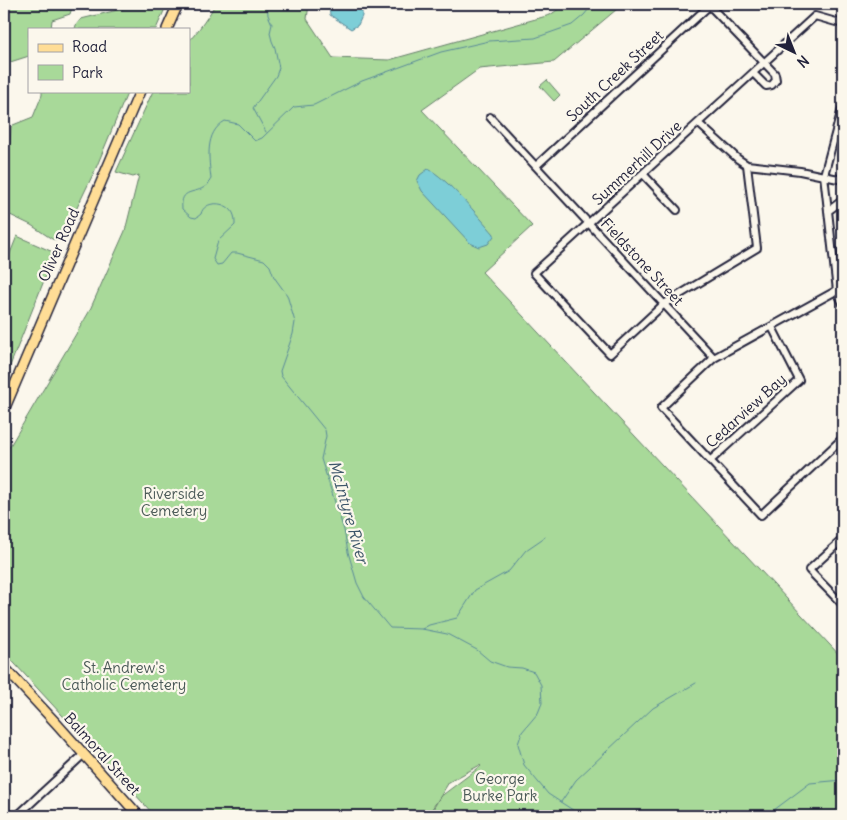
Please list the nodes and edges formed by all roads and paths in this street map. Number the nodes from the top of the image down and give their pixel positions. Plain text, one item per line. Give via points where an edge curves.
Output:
1 (178, 4) edge
2 (710, 5) edge
3 (843, 24) edge
4 (167, 28) edge
5 (764, 63) junction
6 (753, 73) junction
7 (140, 92) edge
8 (843, 105) edge
9 (490, 117) dead end
10 (698, 123) junction
11 (747, 165) junction
12 (536, 166) junction
13 (643, 174) junction
14 (824, 175) junction
15 (843, 180) edge
16 (843, 200) edge
17 (677, 210) dead end
18 (828, 211) junction
19 (589, 225) junction
20 (840, 289) edge
21 (664, 304) junction
22 (843, 304) edge
23 (772, 327) junction
24 (714, 358) junction
25 (4, 410) edge
26 (843, 438) edge
27 (710, 460) junction
28 (843, 538) edge
29 (843, 605) edge
30 (4, 667) edge
31 (84, 754) junction
32 (135, 815) edge
33 (18, 816) edge

1 - 4 main road
2 - 5 street
2 - 12 street, South Creek Street
3 - 5 street, Summerhill Drive via 815,16
5 - 6 street, Summerhill Drive
5 - 6 street via 776,77 774,83 766,86
6 - 10 street, Summerhill Drive
7 - 25 main road, Oliver Road
8 - 14 street
9 - 12 street, Fieldstone Street
10 - 11 street
10 - 13 street, Summerhill Drive
11 - 14 street
11 - 21 street via 757,248
12 - 19 street, Fieldstone Street
13 - 17 street
13 - 19 street, Summerhill Drive
14 - 15 street
14 - 18 street
16 - 18 street
18 - 20 street
19 - 21 street, Fieldstone Street
19 - 21 street, Summerhill Drive via 534,274 610,354
20 - 22 street
20 - 23 street
21 - 24 street, Fieldstone Street
23 - 24 street
23 - 27 street, Cedarview Bay via 799,380
24 - 27 street via 661,408
26 - 27 street via 761,515
28 - 29 street via 809,570
30 - 31 main road, Balmoral Street
31 - 32 main road, Balmoral Street
31 - 33 street

